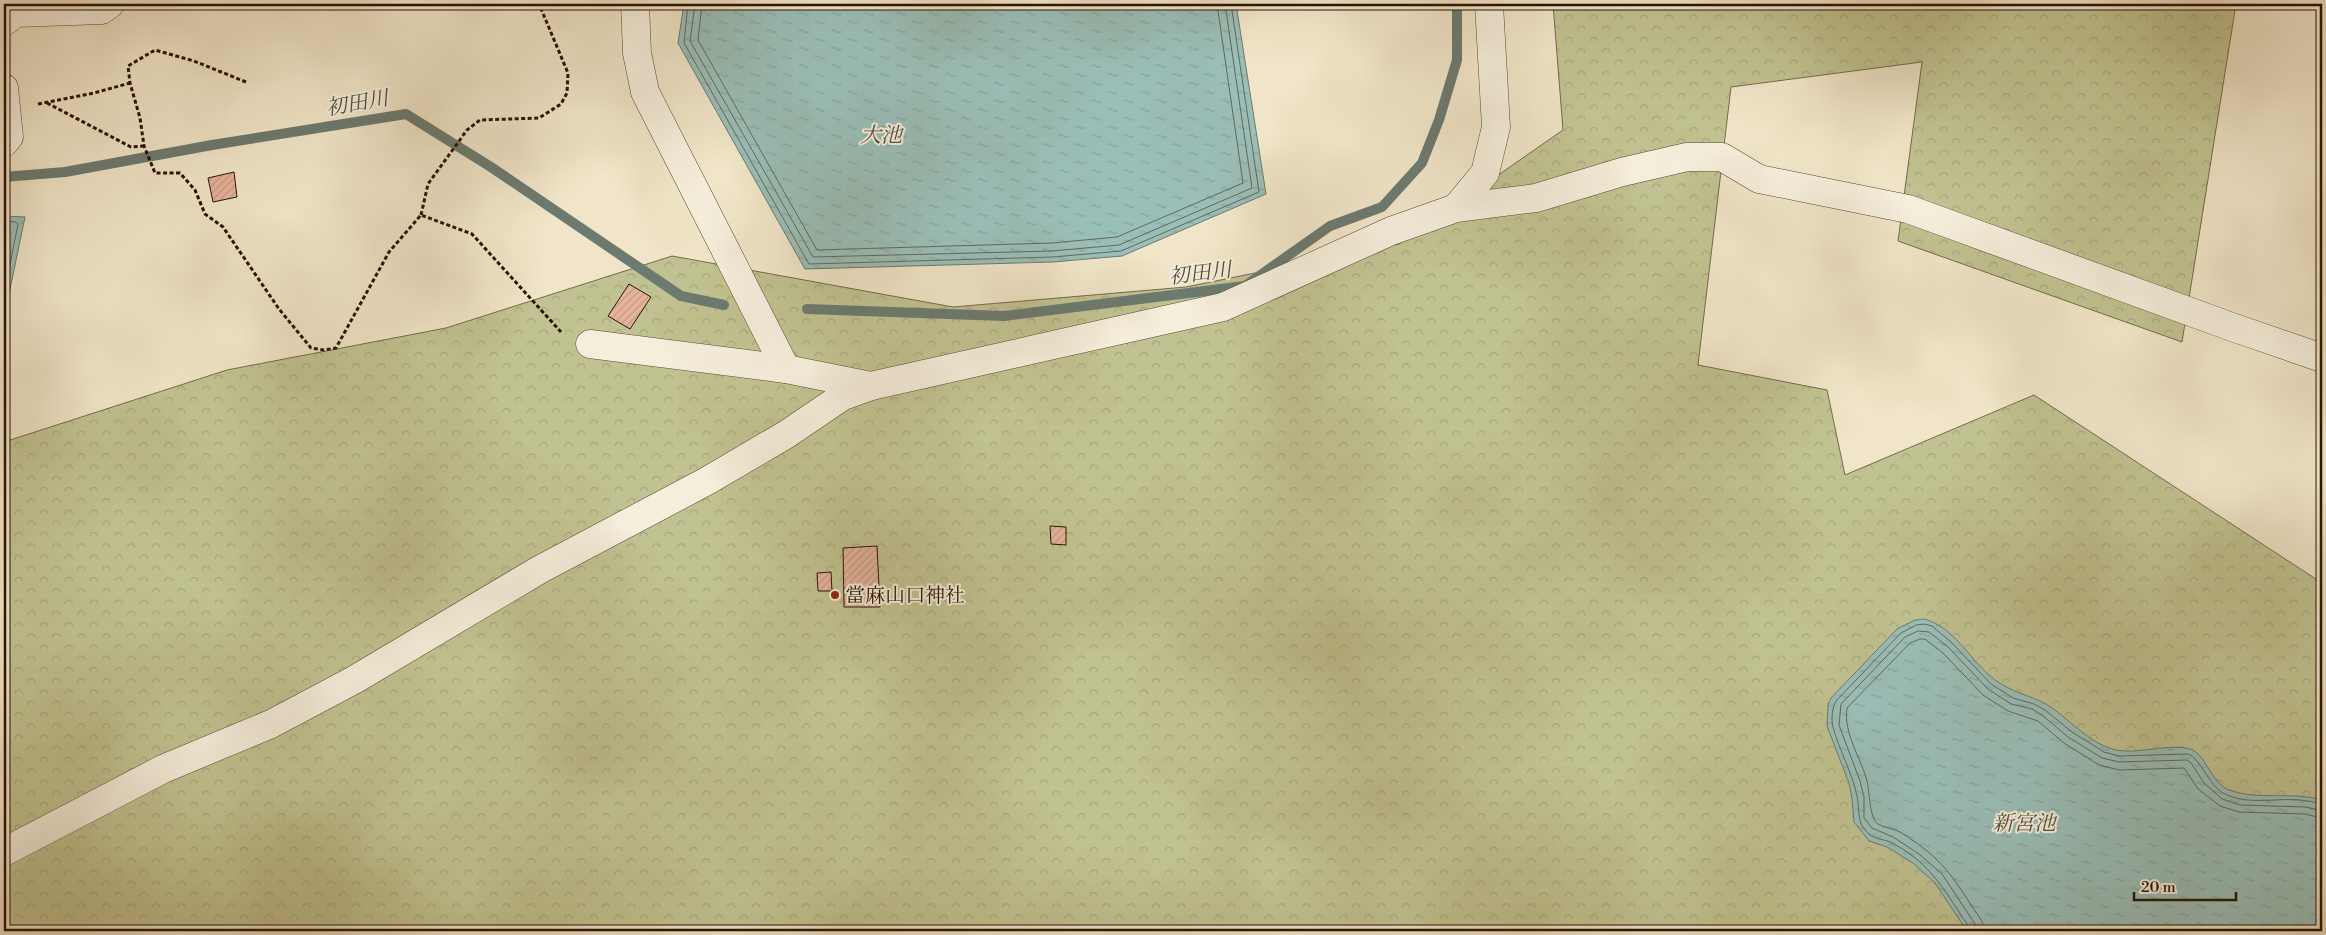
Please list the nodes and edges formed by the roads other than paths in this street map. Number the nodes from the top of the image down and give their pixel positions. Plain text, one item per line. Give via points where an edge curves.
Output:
1 (110, 4) edge
2 (635, 4) edge
3 (1489, 4) edge
4 (4, 22) edge
5 (5, 98) edge
6 (4, 143) edge
7 (1456, 208) junction
8 (590, 344) road end
9 (2322, 358) edge
10 (786, 369) junction
11 (871, 386) junction
12 (4, 852) edge

1 - 4 street via 102,10 16,13
2 - 10 street via 637,53 645,92
3 - 7 street via 1496,128 1485,172
5 - 6 street via 9,137
7 - 9 street via 1536,198 1622,172 1687,157 1722,157 1758,179 1908,209
7 - 11 street via 1391,231 1223,307
8 - 10 street
10 - 11 street
11 - 12 street via 843,396 787,434 707,481 539,570 271,724 163,769

